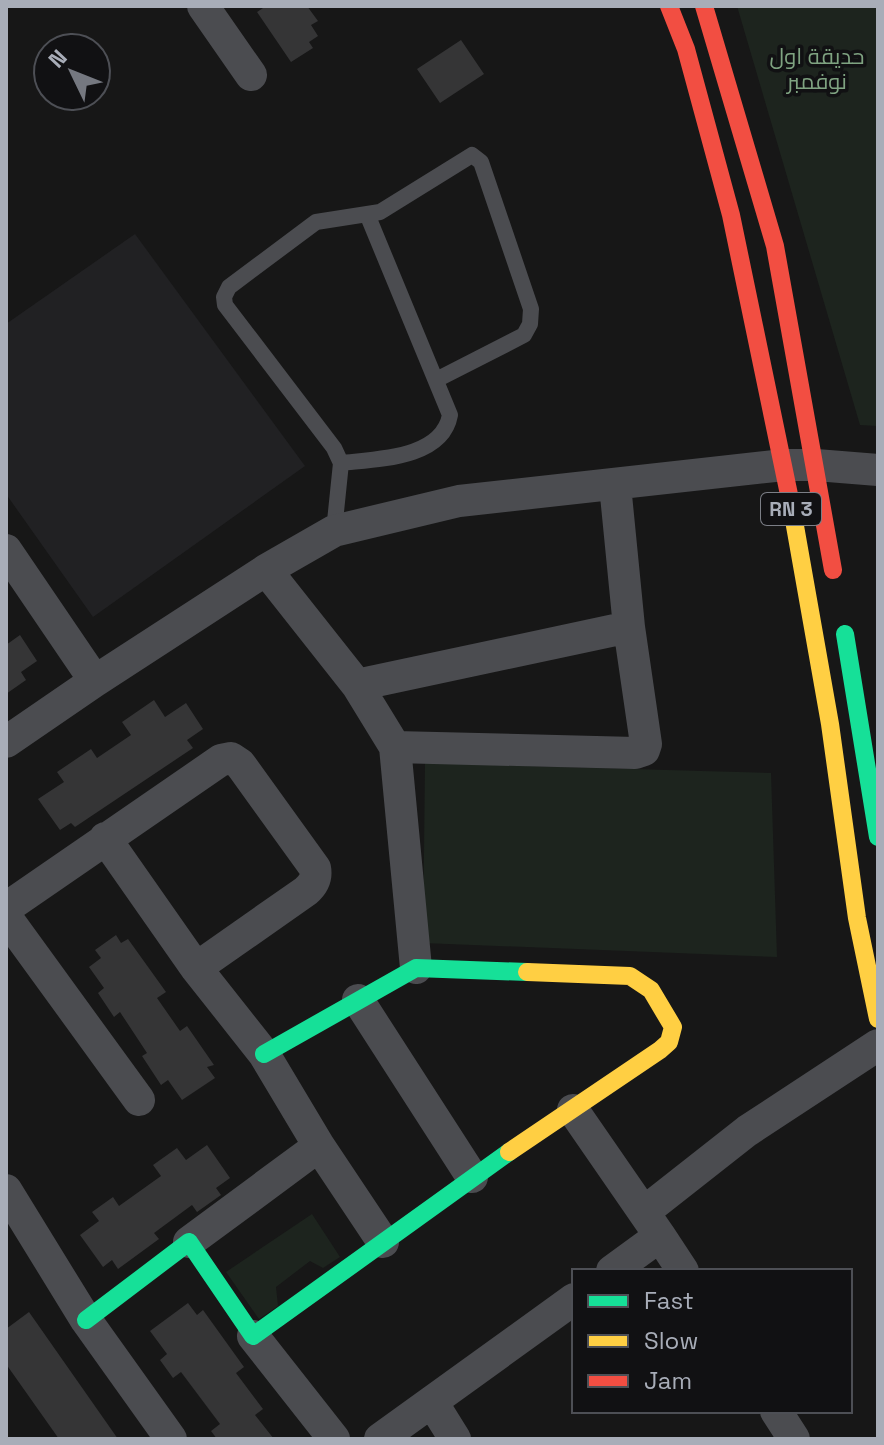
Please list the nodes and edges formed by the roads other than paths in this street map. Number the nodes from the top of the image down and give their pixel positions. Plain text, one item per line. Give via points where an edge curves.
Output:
1 (203, 6) edge
2 (669, 6) edge
3 (704, 6) edge
4 (251, 75) dead end
5 (367, 214) junction
6 (436, 380) junction
7 (341, 463) junction
8 (784, 465) junction
9 (816, 465) junction
10 (878, 470) edge
11 (615, 485) junction
12 (334, 531) junction
13 (6, 550) edge
14 (266, 570) junction
15 (837, 589) dead end
16 (842, 618) dead end
17 (629, 627) junction
18 (95, 681) junction
19 (357, 685) junction
20 (6, 742) edge
21 (395, 747) junction
22 (878, 837) edge
23 (105, 838) junction
24 (6, 908) edge
25 (6, 917) edge
26 (196, 968) junction
27 (416, 968) junction
28 (358, 1000) junction
29 (878, 1019) edge
30 (878, 1045) edge
31 (264, 1054) junction
32 (139, 1100) dead end
33 (573, 1110) junction
34 (319, 1146) junction
35 (472, 1177) junction
36 (6, 1190) edge
37 (652, 1224) junction
38 (189, 1242) junction
39 (383, 1242) junction
40 (614, 1269) edge
41 (682, 1269) edge
42 (572, 1300) edge
43 (86, 1320) junction
44 (253, 1336) junction
45 (432, 1402) junction
46 (777, 1413) edge
47 (171, 1439) edge
48 (334, 1439) edge
49 (380, 1439) edge
50 (455, 1439) edge
51 (794, 1439) edge

1 - 4 street
2 - 8 main road, RN 3 via 686,49 731,215
3 - 9 main road, RN 3 via 775,246
5 - 6 lane
5 - 6 lane via 394,205 468,156 481,162 531,309 530,324 524,335
5 - 7 lane via 316,222 229,287 224,297
6 - 7 lane via 450,415 440,437 408,454
7 - 12 lane
8 - 9 street
8 - 11 street
8 - 29 main road, RN 3
9 - 10 street
9 - 15 main road, RN 3
11 - 12 street via 459,501
11 - 17 street
12 - 14 street
13 - 18 street
14 - 18 street
14 - 19 street
16 - 22 main road
17 - 19 street
17 - 21 street via 646,744 639,753
18 - 20 street
19 - 21 street
21 - 27 street
23 - 24 street
23 - 26 street
23 - 26 street via 231,758 315,868 315,880 306,891
25 - 32 street
26 - 31 street
27 - 28 main road
27 - 33 main road via 630,976 648,986 673,1027 669,1042
28 - 31 main road
28 - 35 street
30 - 37 street via 747,1131
31 - 34 street
33 - 35 main road
33 - 37 street
34 - 38 street
34 - 39 street
35 - 39 main road
36 - 43 street
37 - 40 street
37 - 41 street
38 - 43 main road
38 - 44 main road
39 - 44 main road
42 - 45 street
43 - 47 street
44 - 48 street
45 - 49 street
45 - 50 street
46 - 51 street

